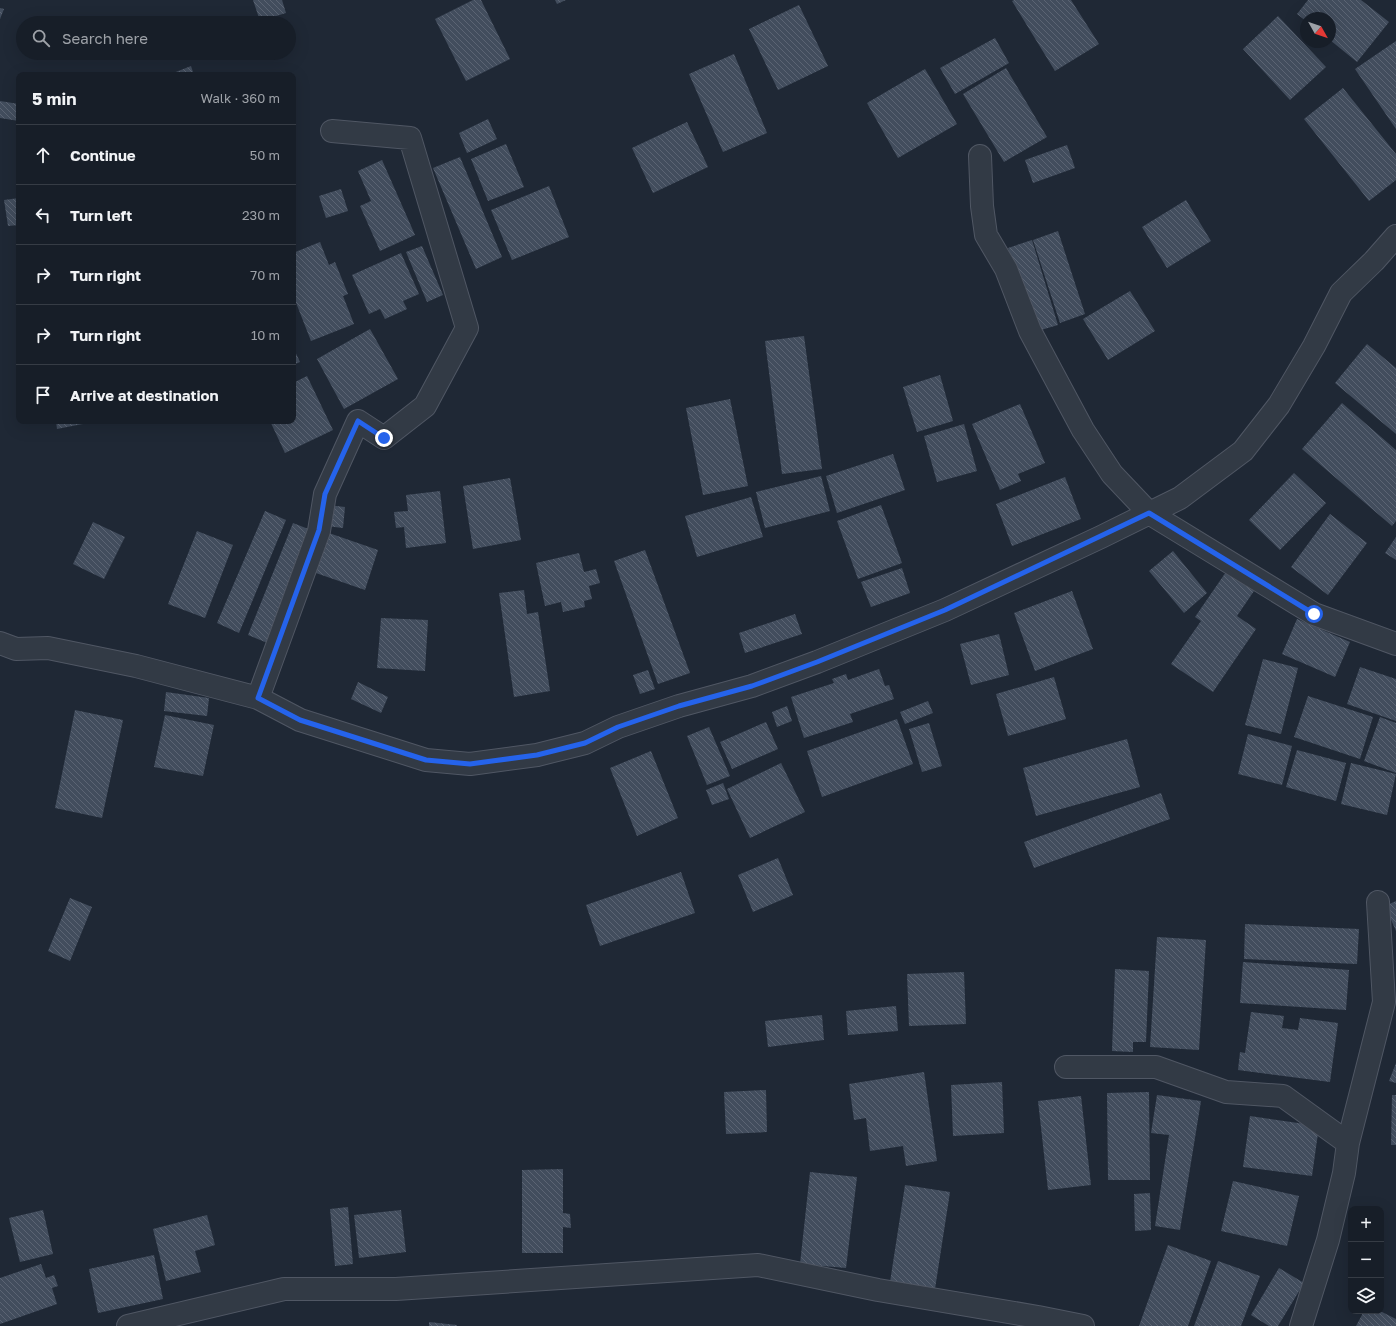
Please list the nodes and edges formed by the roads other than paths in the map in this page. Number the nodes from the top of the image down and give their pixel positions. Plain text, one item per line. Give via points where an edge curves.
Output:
1 (332, 131) dead end
2 (980, 156) dead end
3 (1396, 236) edge
4 (1149, 513) junction
5 (0, 643) edge
6 (1396, 644) edge
7 (258, 698) junction
8 (1378, 902) dead end
9 (1066, 1067) dead end
10 (1348, 1143) junction
11 (128, 1326) edge
12 (1083, 1326) edge
13 (1301, 1326) edge

1 - 7 street via 410,138 467,328 425,406 384,438 358,421 325,494 319,530
2 - 4 street via 986,235 1006,269 1030,331 1083,430 1112,474
3 - 4 street via 1341,293 1279,406 1243,451 1180,498
4 - 6 street via 1314,614
4 - 7 street via 945,610 817,662 752,686 679,706 618,727 585,743 537,755 470,764 426,760 300,720
5 - 7 street via 16,649 48,648 136,666
8 - 10 street via 1384,1002
9 - 10 street via 1156,1067 1226,1092 1283,1096
10 - 13 street via 1344,1173 1328,1240
11 - 12 street via 284,1290 396,1289 758,1265 878,1290

